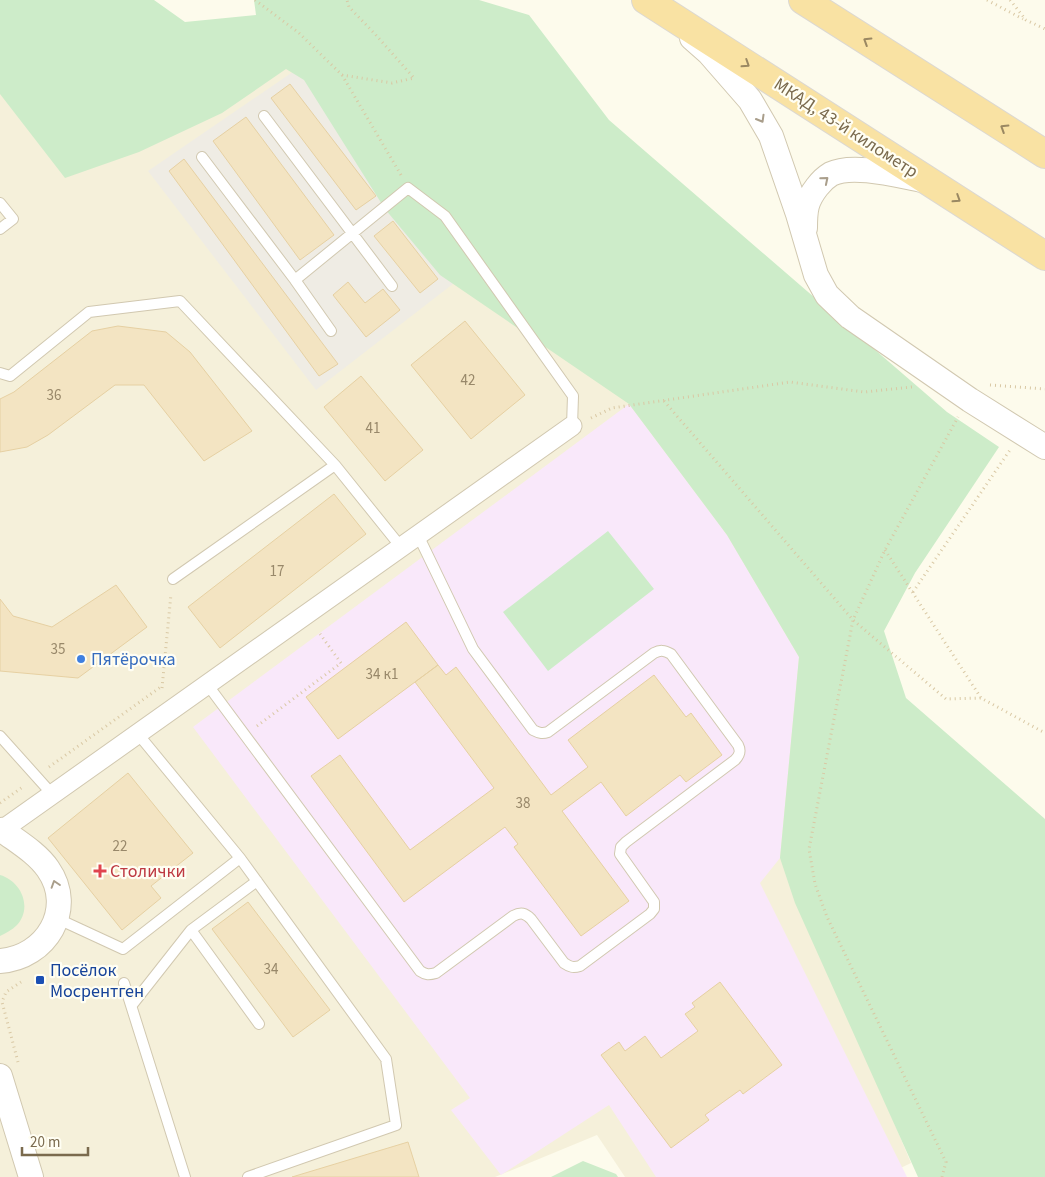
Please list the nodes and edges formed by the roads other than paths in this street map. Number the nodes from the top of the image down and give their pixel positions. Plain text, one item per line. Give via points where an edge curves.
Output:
1 (803, 0) edge
2 (652, 4) edge
3 (264, 116) dead end
4 (1045, 154) edge
5 (202, 157) dead end
6 (928, 181) junction
7 (0, 202) edge
8 (0, 229) edge
9 (353, 234) junction
10 (805, 239) junction
11 (1045, 256) edge
12 (296, 280) junction
13 (392, 286) dead end
14 (331, 331) dead end
15 (0, 373) edge
16 (572, 426) joint
17 (1045, 447) edge
18 (334, 465) junction
19 (418, 535) junction
20 (401, 547) junction
21 (172, 579) road end
22 (207, 684) junction
23 (138, 734) junction
24 (0, 736) edge
25 (52, 794) junction
26 (1, 830) edge
27 (240, 858) junction
28 (257, 882) junction
29 (56, 918) junction
30 (191, 930) junction
31 (0, 960) edge
32 (124, 983) dead end
33 (132, 1004) junction
34 (259, 1024) dead end
35 (10, 1072) edge
36 (31, 1177) edge
37 (185, 1177) edge
38 (248, 1177) edge

4 -> 1 highway
2 -> 6 highway, МКАД, 43-й километр
2 -> 10 street via 709,53 750,100 771,136
3 - 9 lane
5 - 12 lane
10 -> 6 street via 809,198 831,174 844,170 874,171
6 -> 11 highway, МКАД, 43-й километр
7 - 8 lane via 13,219
9 - 12 lane
9 - 13 lane
9 - 16 lane via 408,188 445,216 573,396
10 - 17 street via 816,275 827,295 850,317
12 - 14 lane
15 - 18 lane via 10,376 89,312 180,300
16 - 19 street
18 - 20 lane
18 - 21 lane
19 - 20 street
19 - 22 lane via 473,649 537,733 548,732 659,650 671,654 738,744 739,756 735,760 621,847 620,854 654,902 654,909 580,966 569,966 564,962 527,914 520,913 436,973 430,975 420,971
20 - 22 street
22 - 23 street
23 - 25 street
23 - 27 lane
24 - 25 lane
25 - 26 street
29 -> 26 street via 57,889 49,870 35,855
27 - 28 lane
27 - 29 lane via 123,949
28 - 30 lane
28 - 38 lane via 386,1059 396,1125
29 - 31 street via 47,936 33,950 24,956
30 - 33 lane
30 - 34 lane
32 - 33 lane
33 - 37 lane
35 - 36 street

